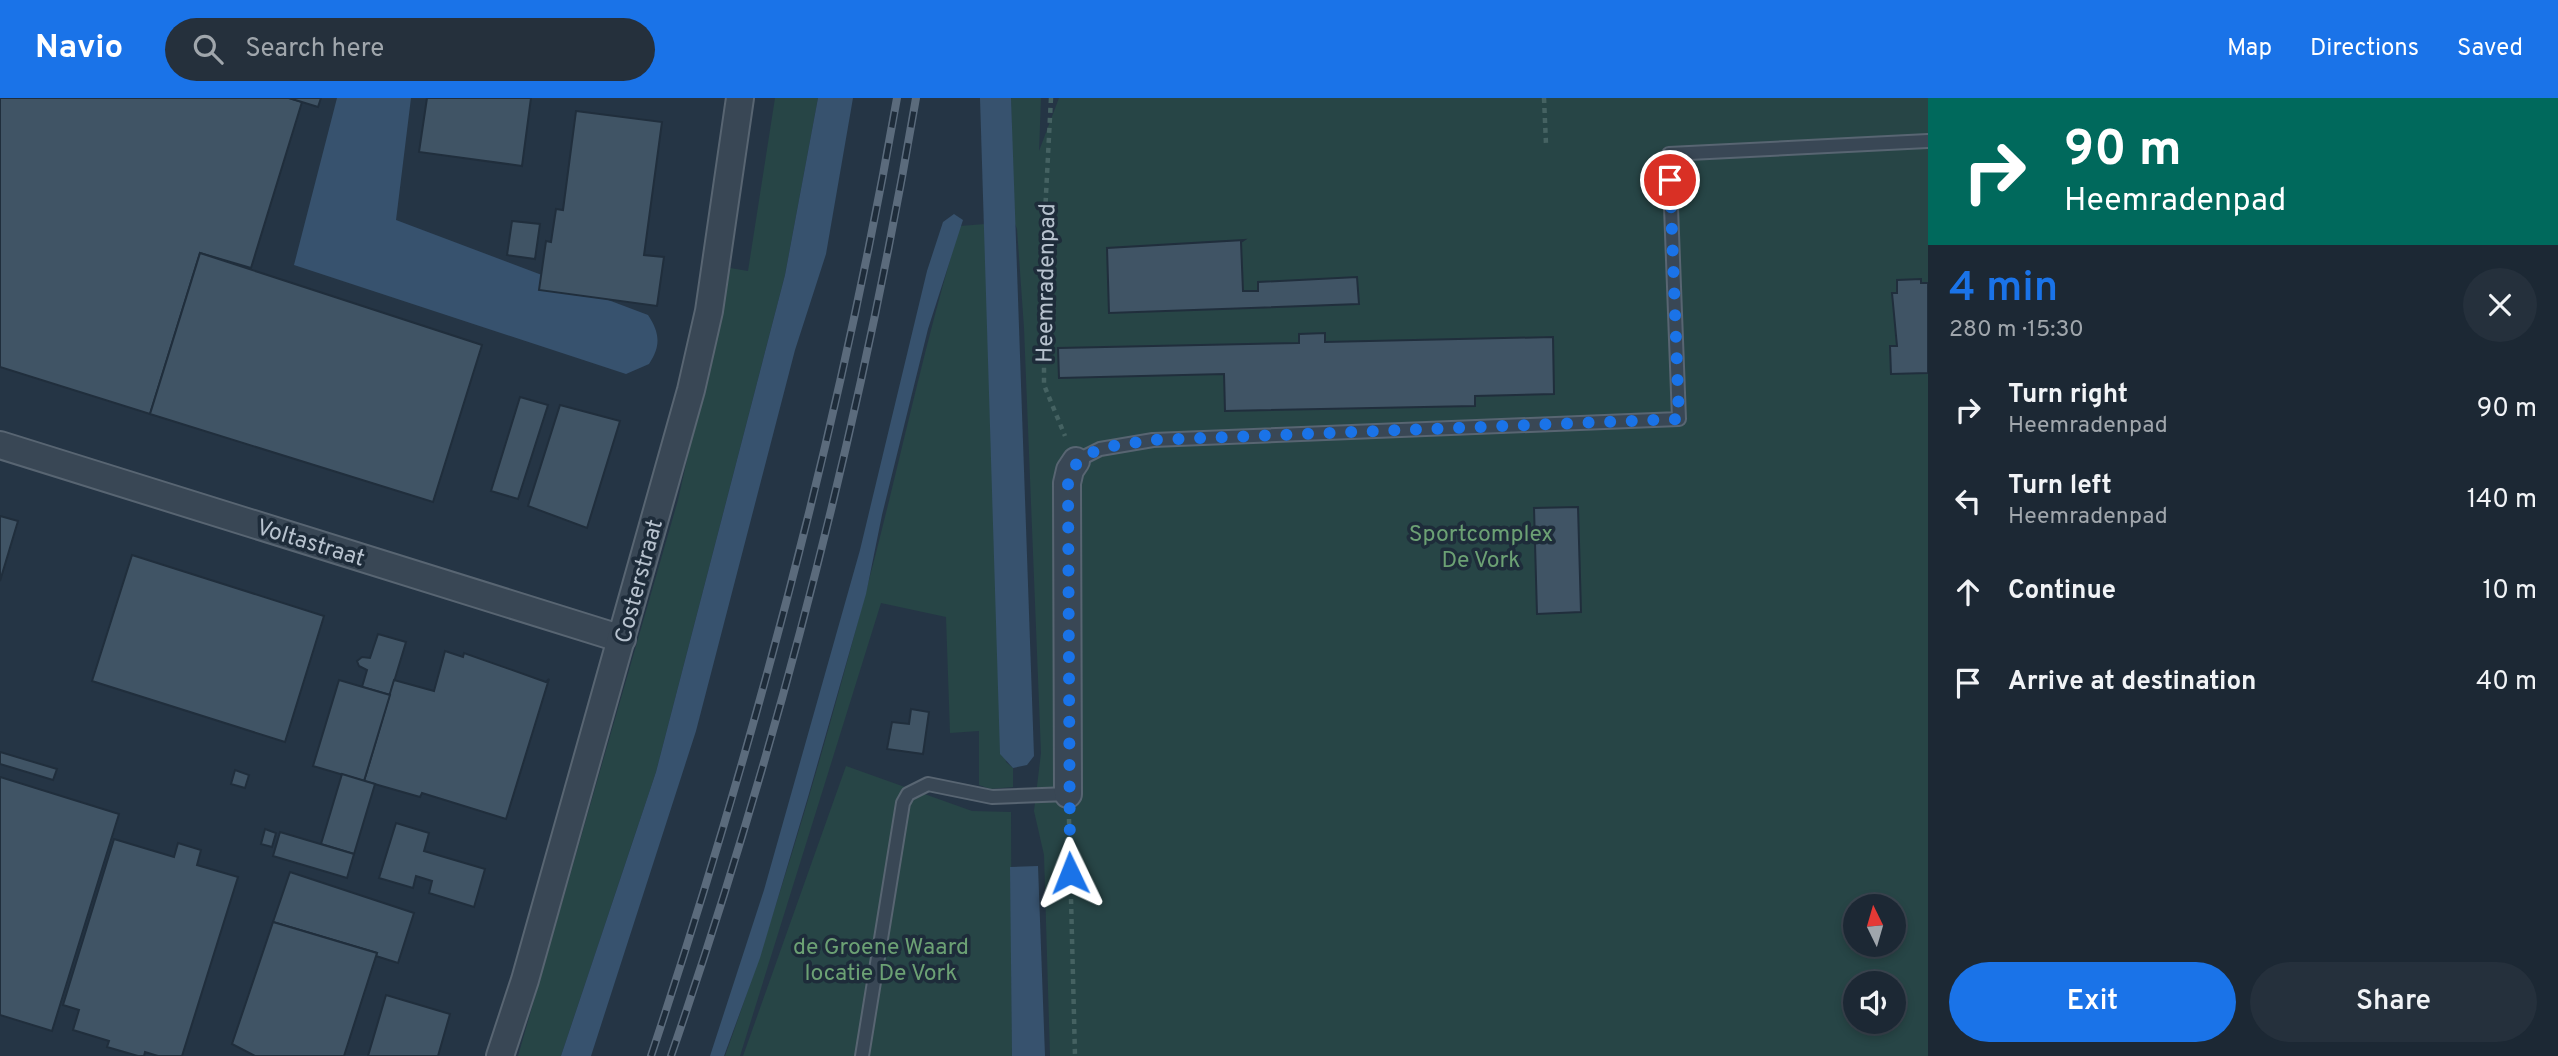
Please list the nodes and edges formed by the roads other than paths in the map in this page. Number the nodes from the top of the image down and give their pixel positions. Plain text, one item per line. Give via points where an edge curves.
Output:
1 (740, 98) edge
2 (1928, 141) edge
3 (0, 444) edge
4 (1076, 461) joint
5 (622, 639) junction
6 (1068, 794) joint
7 (500, 1056) edge
8 (862, 1056) edge

1 - 5 street, Costerstraat via 709,311
2 - 4 lane via 1669,154 1679,419 1153,440 1100,449
3 - 5 street, Voltastraat
4 - 6 street via 1068,483
5 - 7 street, Costerstraat
6 - 8 lane via 992,797 928,784 908,794

